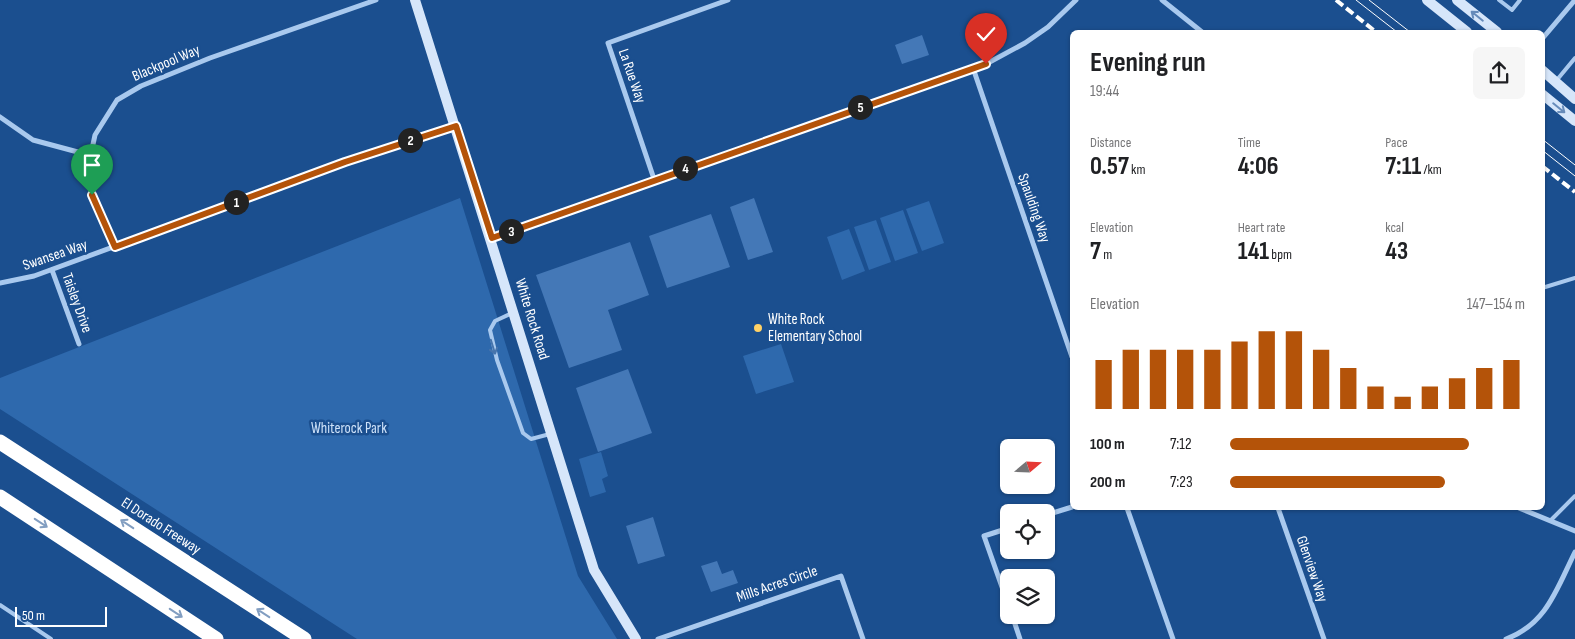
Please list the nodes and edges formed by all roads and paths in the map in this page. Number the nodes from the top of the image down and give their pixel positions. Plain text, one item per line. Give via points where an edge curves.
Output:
1 (376, 0) edge
2 (415, 0) edge
3 (728, 0) edge
4 (1076, 0) edge
5 (1162, 0) edge
6 (1427, 0) edge
7 (1456, 0) edge
8 (1499, 0) edge
9 (1520, 0) edge
10 (1575, 0) edge
11 (1200, 30) edge
12 (1464, 30) edge
13 (1494, 30) edge
14 (1545, 35) edge
15 (1575, 58) edge
16 (973, 68) junction
17 (1545, 73) edge
18 (1556, 82) junction
19 (1545, 96) edge
20 (1575, 99) edge
21 (0, 118) edge
22 (1575, 121) edge
23 (456, 126) junction
24 (89, 155) junction
25 (654, 180) junction
26 (492, 238) junction
27 (115, 247) junction
28 (52, 270) junction
29 (1575, 278) edge
30 (0, 283) edge
31 (1545, 287) edge
32 (514, 312) junction
33 (79, 344) dead end
34 (1070, 345) edge
35 (551, 434) junction
36 (0, 442) edge
37 (1575, 496) edge
38 (0, 497) edge
39 (1070, 507) edge
40 (1128, 510) edge
41 (1279, 510) edge
42 (1524, 510) edge
43 (1055, 512) edge
44 (1552, 520) junction
45 (1000, 531) edge
46 (1575, 531) edge
47 (1575, 552) edge
48 (1000, 581) edge
49 (0, 605) edge
50 (1015, 624) edge
51 (51, 639) edge
52 (216, 639) edge
53 (304, 639) edge
54 (636, 639) edge
55 (658, 639) edge
56 (863, 639) edge
57 (1020, 639) edge
58 (1173, 639) edge
59 (1324, 639) edge
60 (1506, 639) edge

1 - 24 street, Blackpool Way via 270,35 141,86 117,100 95,135
2 - 23 street, White Rock Road
3 - 25 street, La Rue Way via 608,43
4 - 16 street via 1048,27 1025,43
5 - 11 street
6 - 12 street
13 -> 7 street
8 - 9 lane via 1512,10
10 - 14 street
15 - 18 lane
16 - 25 street
16 - 34 street, Spaulding Way
17 - 18 street
18 - 20 street
19 -> 22 street
21 - 24 street via 33,140
23 - 26 street, White Rock Road
23 - 27 street, Swansea Way via 345,162
24 - 27 street, Blackpool Way via 92,195
25 - 26 street
26 - 32 street, White Rock Road
27 - 28 street, Swansea Way
28 - 30 street, Swansea Way
28 - 33 street, Taisley Drive
29 - 31 lane
32 - 35 street, White Rock Road
32 -> 35 lane via 492,324 490,339 494,353 520,430 531,439
35 - 54 street, White Rock Road via 594,570
53 -> 36 highway, El Dorado Freeway
37 - 44 lane
38 -> 52 highway
39 - 43 street
40 - 58 street
41 - 59 street, Glenview Way
42 - 44 street
44 - 46 street
45 - 48 street via 984,536
47 - 60 street via 1541,617 1520,634
49 - 51 lane
50 - 57 street
55 - 56 street, Mills Acres Circle via 841,576

